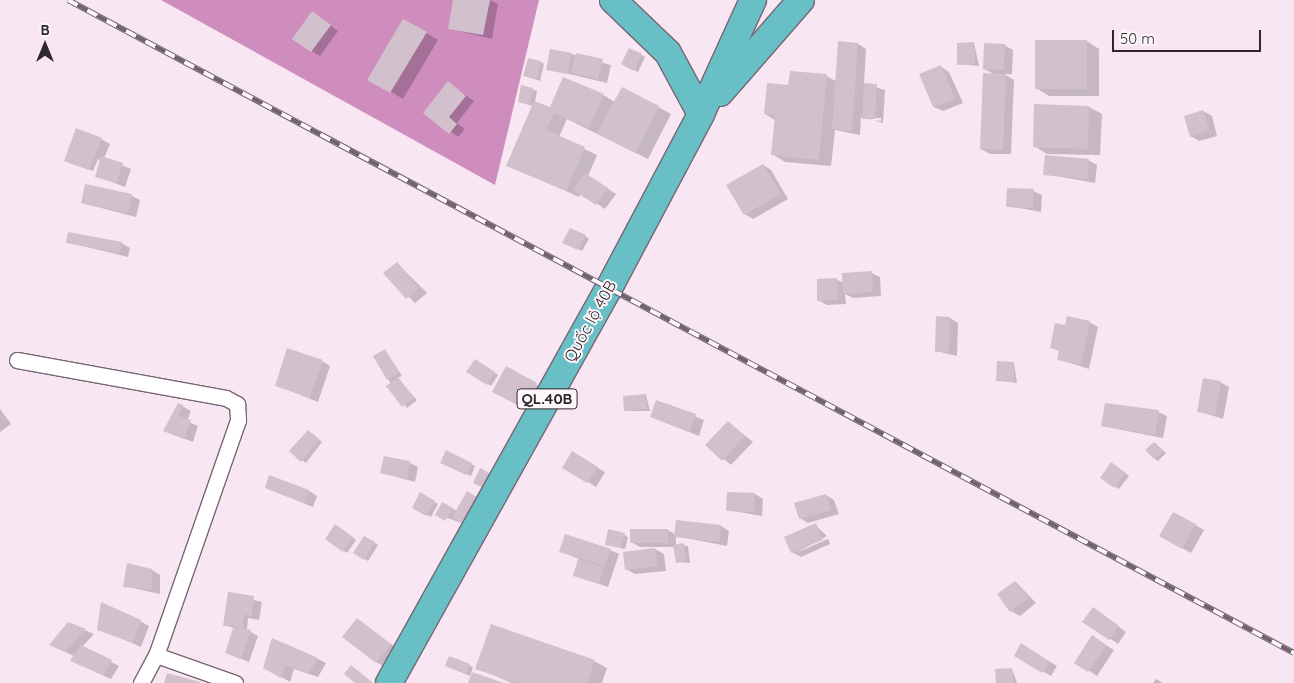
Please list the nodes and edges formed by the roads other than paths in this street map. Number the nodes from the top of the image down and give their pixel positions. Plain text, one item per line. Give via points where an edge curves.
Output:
1 (613, 0) edge
2 (753, 0) edge
3 (801, 0) edge
4 (701, 114) junction
5 (17, 360) dead end
6 (156, 655) junction
7 (141, 683) edge
8 (235, 683) edge
9 (389, 683) edge

1 - 4 highway via 668,53
2 - 4 highway, QL.40B
3 - 4 highway, QL.40B
4 - 9 highway, Quốc lộ 40B / QL.40B
5 - 6 street via 226,398 237,404 238,420
6 - 7 street
6 - 8 street

